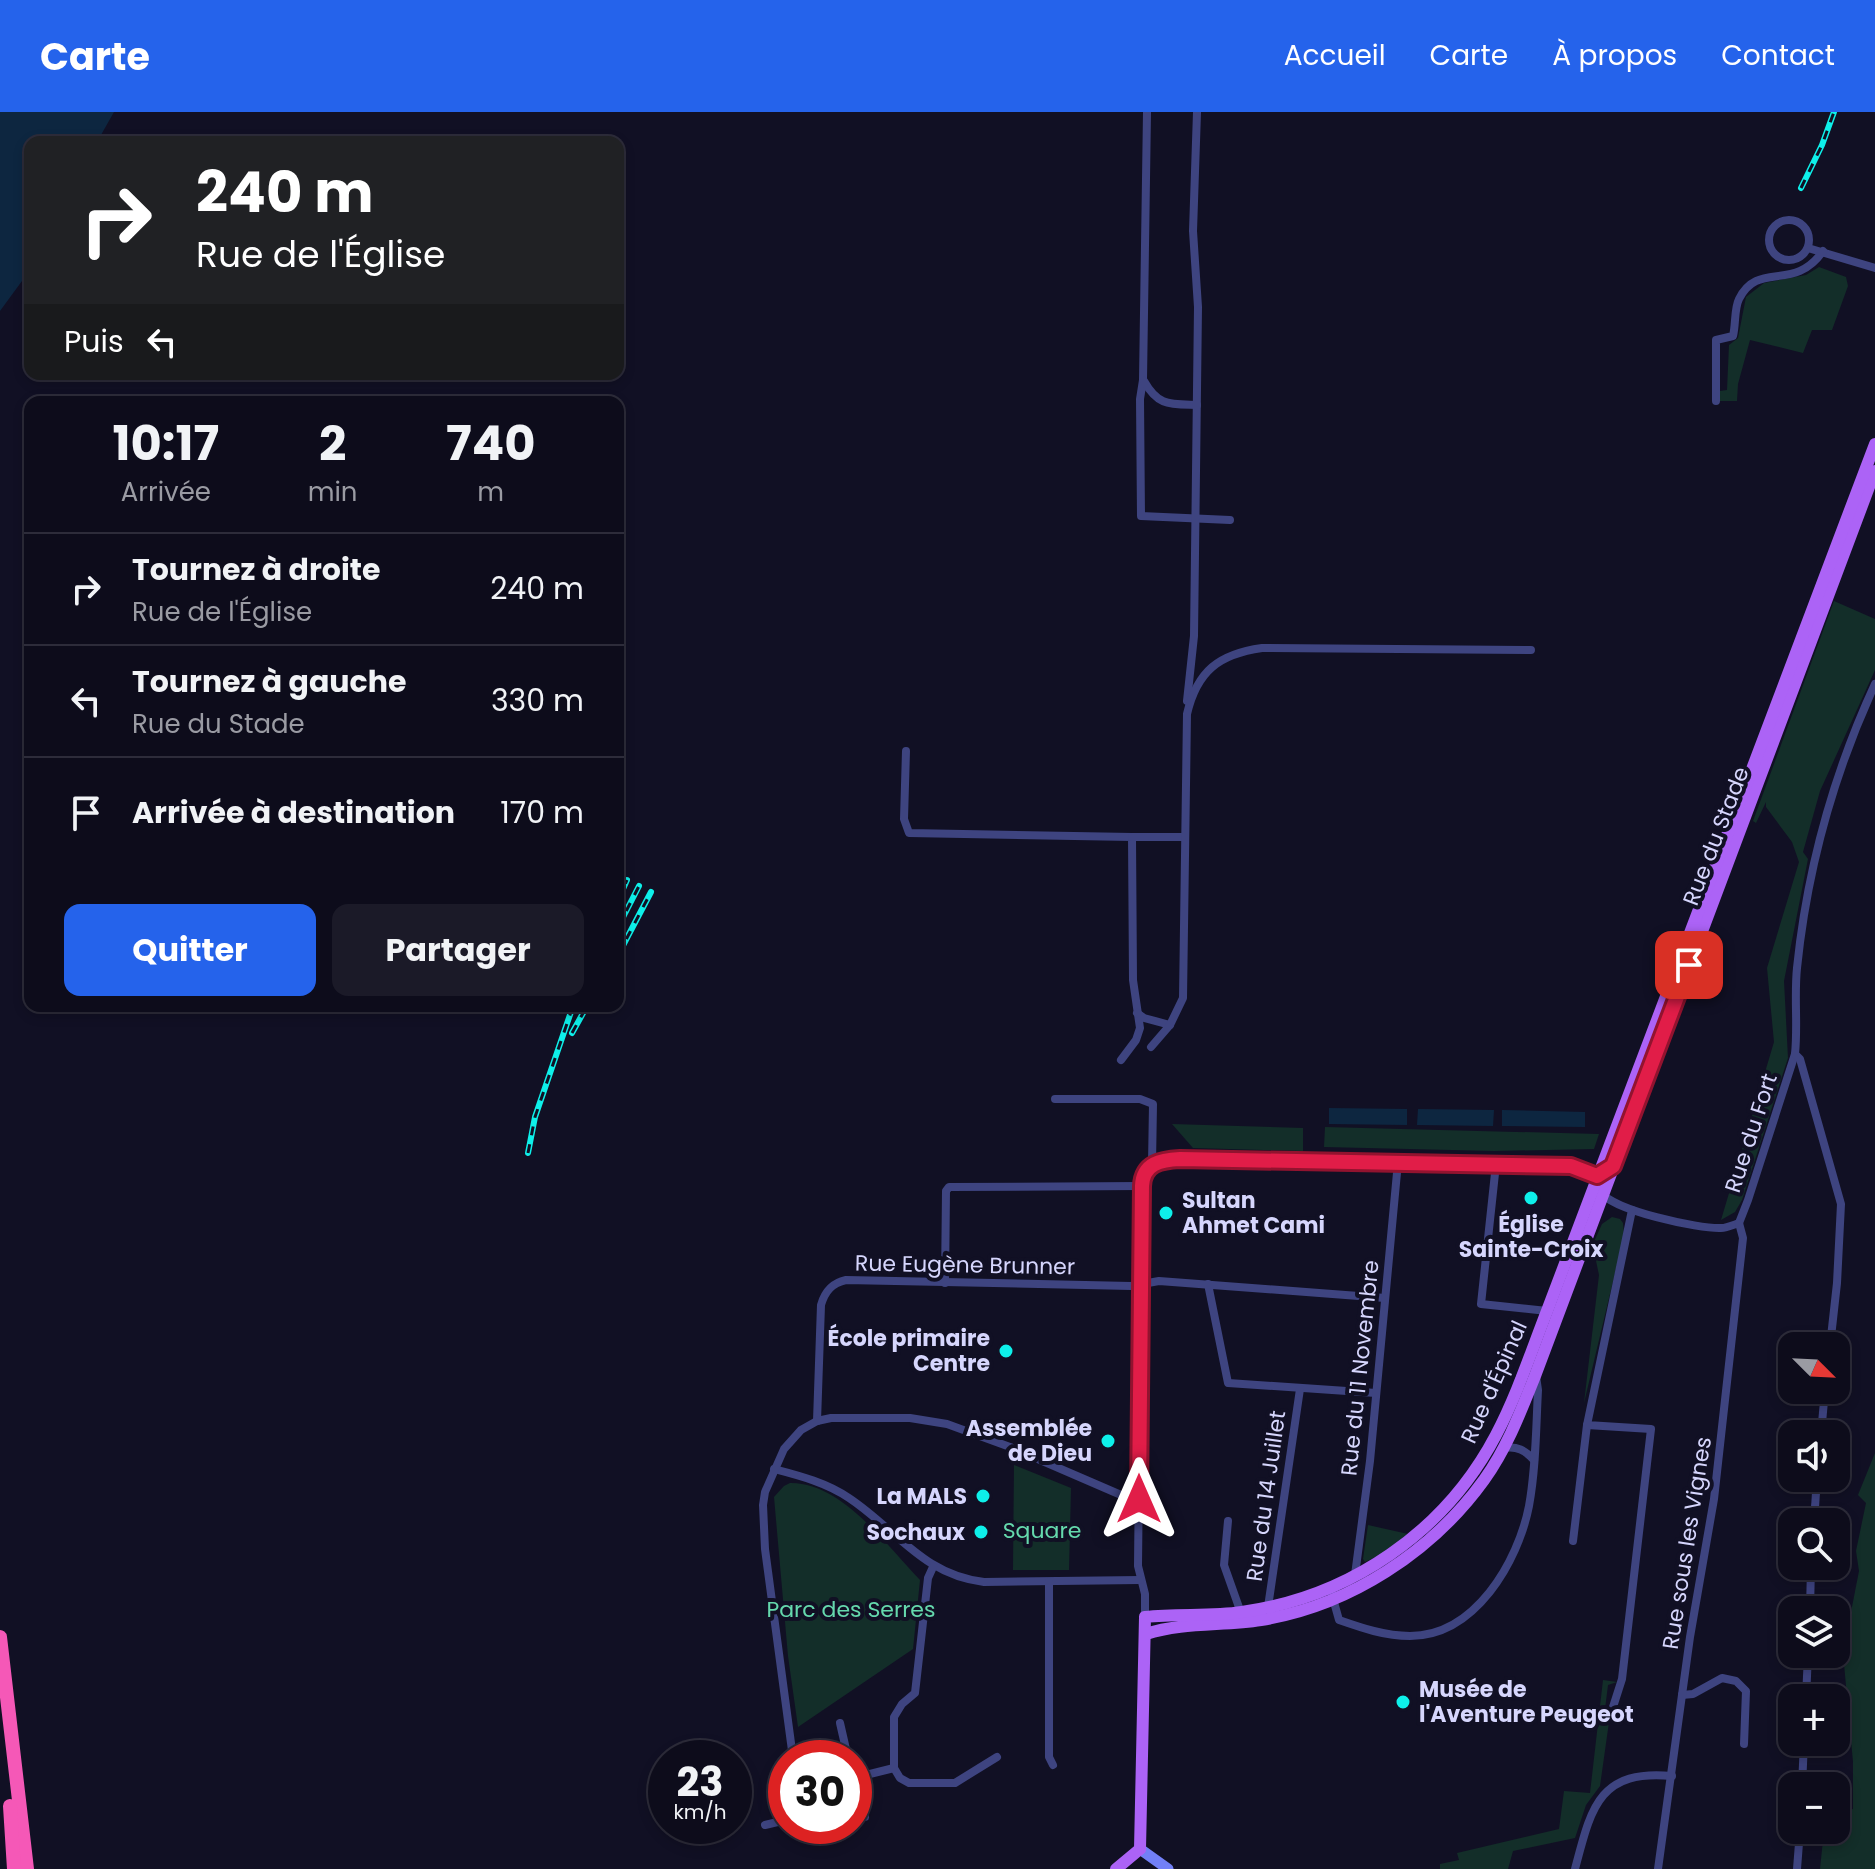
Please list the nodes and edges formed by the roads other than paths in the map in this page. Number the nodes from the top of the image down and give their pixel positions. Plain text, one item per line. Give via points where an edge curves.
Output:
1 (1147, 112) edge
2 (1197, 112) edge
3 (1808, 248) junction
4 (1823, 251) junction
5 (1875, 268) edge
6 (1143, 380) junction
7 (1716, 401) dead end
8 (1197, 405) junction
9 (1875, 444) edge
10 (1875, 471) edge
11 (1864, 487) junction
12 (1196, 517) junction
13 (1230, 520) dead end
14 (1531, 650) dead end
15 (1875, 684) edge
16 (1187, 714) junction
17 (906, 751) dead end
18 (1132, 837) junction
19 (1185, 837) junction
20 (1136, 1013) junction
21 (1170, 1025) junction
22 (1151, 1047) dead end
23 (1795, 1054) junction
24 (1121, 1060) dead end
25 (1055, 1099) dead end
26 (1398, 1162) junction
27 (1152, 1164) junction
28 (1496, 1164) junction
29 (1613, 1166) junction
30 (1597, 1176) junction
31 (1142, 1186) junction
32 (1602, 1196) junction
33 (1632, 1210) junction
34 (1739, 1223) junction
35 (945, 1283) junction
36 (1141, 1283) junction
37 (1208, 1284) junction
38 (1385, 1298) junction
39 (1547, 1311) junction
40 (1832, 1332) edge
41 (1535, 1376) junction
42 (1300, 1389) junction
43 (1376, 1393) junction
44 (817, 1421) junction
45 (1587, 1425) junction
46 (1504, 1448) junction
47 (1534, 1460) junction
48 (774, 1469) junction
49 (1139, 1499) junction
50 (1228, 1521) dead end
51 (1573, 1541) dead end
52 (933, 1567) junction
53 (1140, 1580) junction
54 (1049, 1582) junction
55 (1356, 1583) junction
56 (1332, 1594) junction
57 (1268, 1607) junction
58 (1145, 1617) junction
59 (1241, 1617) junction
60 (1146, 1634) junction
61 (0, 1637) edge
62 (0, 1658) edge
63 (1682, 1695) junction
64 (1613, 1707) dead end
65 (840, 1723) dead end
66 (791, 1740) edge
67 (844, 1740) edge
68 (1744, 1744) dead end
69 (997, 1757) dead end
70 (1053, 1765) dead end
71 (894, 1768) junction
72 (872, 1775) edge
73 (1672, 1776) junction
74 (768, 1824) edge
75 (765, 1825) dead end
76 (1799, 1844) edge
77 (1140, 1849) junction
78 (1123, 1867) edge
79 (14, 1869) edge
80 (27, 1869) edge
81 (1168, 1869) edge
82 (1575, 1869) edge
83 (1658, 1869) edge
84 (1797, 1869) edge

1 - 6 street
2 - 8 street
3 - 3 street via 1806,229 1795,221 1782,221 1769,234 1772,252 1782,260 1800,258
3 - 4 street
4 - 5 street
4 - 7 street via 1814,265 1797,275 1757,279 1747,286 1737,302 1733,336 1716,340
6 - 8 street via 1153,397
6 - 12 street via 1141,516
8 - 12 street
9 - 11 main road
10 - 11 main road
11 - 29 main road, Rue du Stade
11 - 30 main road, Rue du Stade
12 - 13 street
12 - 16 street
14 - 16 street via 1243,650 1205,672
15 - 23 street via 1837,777 1807,900 1797,965
16 - 19 street
17 - 18 street via 904,819 909,833
18 - 19 street
18 - 20 street
19 - 21 street via 1183,998
20 - 21 street
20 - 24 street via 1140,1028
21 - 22 street
23 - 34 street, Rue du Fort
23 - 40 street via 1841,1204
25 - 27 street via 1140,1099 1153,1104
26 - 27 street via 1180,1159
26 - 28 street
26 - 38 street, Rue du 11 Novembre
27 - 31 street
28 - 30 street via 1571,1166
28 - 39 street via 1481,1304
29 - 30 street
29 - 32 main road, Rue du Stade
30 - 32 street
30 - 39 main road, Rue d'Épinal
31 - 35 street via 949,1187
31 - 36 street
32 - 33 street
32 - 41 main road, Rue d'Épinal
33 - 34 street via 1723,1229
33 - 45 street
34 - 63 street, Rue sous les Vignes via 1743,1238 1722,1438
35 - 36 street, Rue Eugène Brunner
35 - 44 street, Rue Eugène Brunner via 846,1280 829,1288 821,1305
36 - 37 street, Rue Eugène Brunner
36 - 49 street
37 - 38 street, Rue Eugène Brunner
37 - 42 street via 1228,1383
38 - 43 street, Rue du 11 Novembre
39 - 55 main road, Rue d'Épinal via 1508,1411 1475,1470 1425,1528
41 - 46 main road, Rue d'Épinal
41 - 47 street
42 - 43 street
42 - 57 street, Rue du 14 Juillet
43 - 55 street, Rue du 11 Novembre
44 - 48 street via 788,1441
44 - 49 street via 910,1418 947,1424
45 - 51 street
45 - 64 street via 1651,1429 1622,1679
46 - 47 street via 1517,1448
46 - 55 main road, Rue d'Épinal via 1451,1519 1420,1547
47 - 56 street via 1523,1531 1493,1588 1466,1615 1428,1633 1387,1634 1339,1620
48 - 52 street via 841,1493
48 - 66 street via 764,1498 765,1549
49 - 53 street
50 - 59 street via 1224,1565
52 - 54 street via 975,1581
52 - 71 street via 915,1693 894,1717
53 - 54 street
53 - 58 street
54 - 70 street
55 - 56 main road, Rue d'Épinal
56 - 57 main road, Rue d'Épinal
56 - 59 main road, Rue d'Épinal via 1290,1614
57 - 59 main road, Rue d'Épinal
58 - 59 main road, Rue d'Épinal
58 - 60 main road
59 - 60 main road, Rue d'Épinal
60 - 77 main road
61 - 80 highway
62 - 79 highway
63 - 68 street via 1722,1678 1736,1681 1746,1691
63 - 73 street, Rue sous les Vignes
65 - 67 street
69 - 71 street via 955,1783 909,1783
71 - 72 street
73 - 82 street via 1642,1775 1613,1784 1595,1805
73 - 83 street, Rue sous les Vignes
74 - 75 street
76 - 84 street
77 - 78 main road
77 - 81 main road

